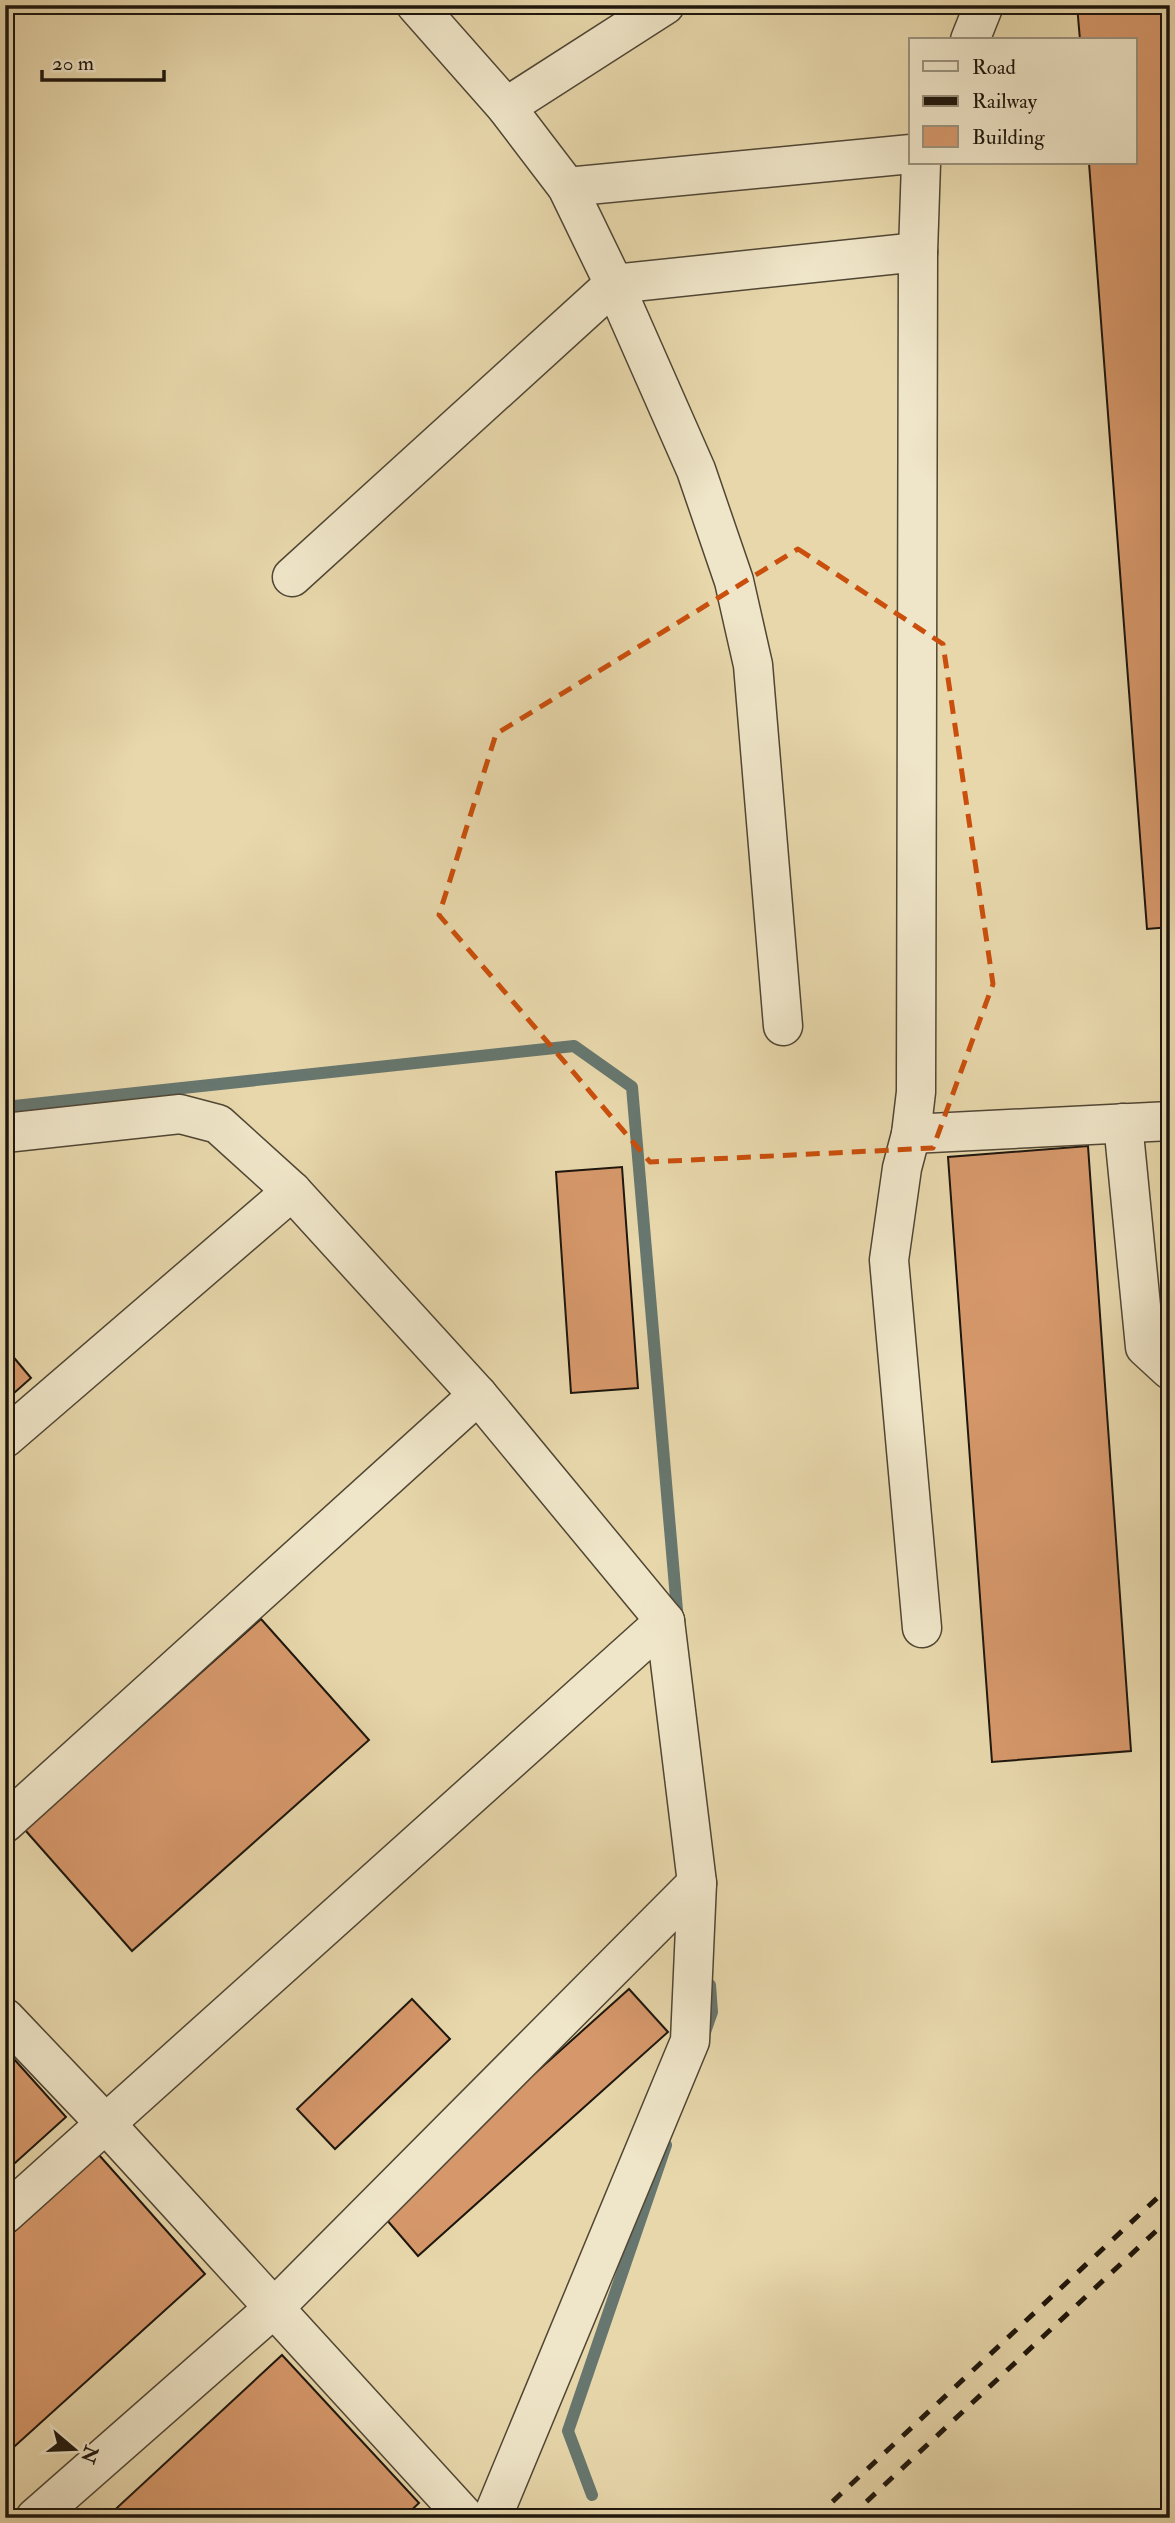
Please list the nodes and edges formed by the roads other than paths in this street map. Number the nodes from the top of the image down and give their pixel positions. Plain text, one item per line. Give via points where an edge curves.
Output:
1 (416, 5) edge
2 (665, 5) edge
3 (984, 5) edge
4 (971, 38) edge
5 (506, 107) junction
6 (909, 154) edge
7 (921, 164) edge
8 (566, 187) junction
9 (918, 252) junction
10 (614, 284) junction
11 (292, 577) dead end
12 (783, 1026) dead end
13 (1170, 1121) edge
14 (1123, 1123) junction
15 (5, 1133) edge
16 (911, 1134) junction
17 (292, 1191) junction
18 (1170, 1370) edge
19 (478, 1395) junction
20 (5, 1438) edge
21 (665, 1621) junction
22 (922, 1628) dead end
23 (5, 1823) edge
24 (697, 1883) junction
25 (5, 2018) edge
26 (105, 2123) junction
27 (5, 2214) edge
28 (274, 2308) junction
29 (34, 2518) edge
30 (467, 2518) edge
31 (492, 2518) edge

1 - 5 lane
2 - 5 lane
3 - 4 lane
5 - 8 lane
6 - 8 lane
7 - 9 lane
8 - 10 lane
9 - 10 lane
9 - 16 lane via 916,1092
10 - 11 lane
10 - 12 lane via 696,470 737,593 753,665
13 - 14 lane
14 - 16 lane
14 - 18 lane via 1145,1347
15 - 17 lane via 180,1114 218,1124
16 - 22 lane via 889,1261
17 - 19 lane
17 - 20 lane
19 - 21 lane
19 - 23 lane
21 - 24 lane
21 - 26 lane
24 - 28 lane
24 - 31 lane via 690,2041
25 - 26 lane
26 - 27 lane
26 - 28 lane
28 - 29 lane
28 - 30 lane

